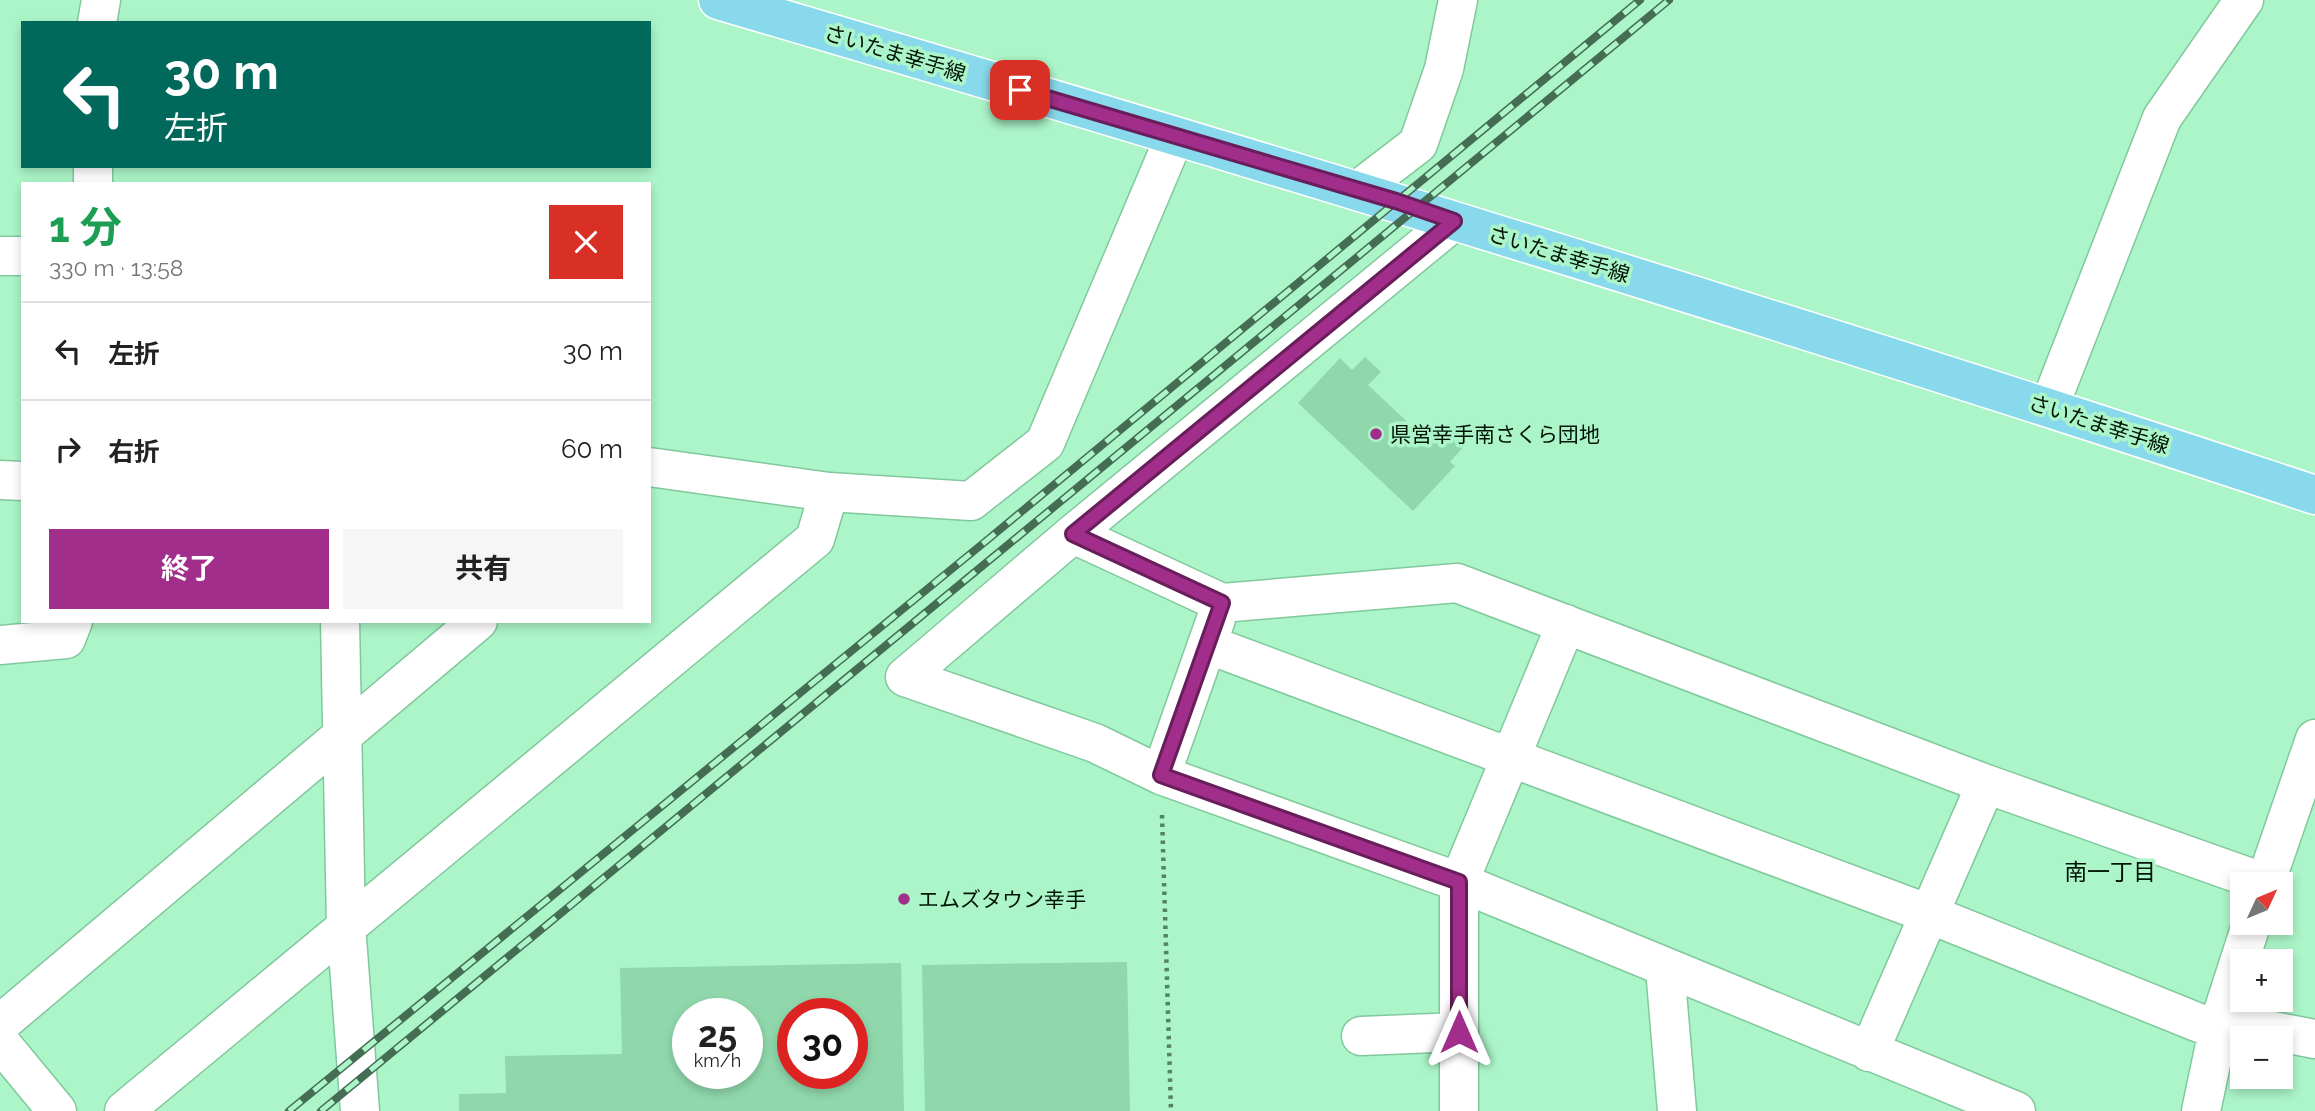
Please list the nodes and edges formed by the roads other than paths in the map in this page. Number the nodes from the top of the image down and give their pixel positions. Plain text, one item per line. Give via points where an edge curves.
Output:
1 (101, 0) edge
2 (720, 0) edge
3 (1458, 0) edge
4 (2244, 0) edge
5 (97, 21) edge
6 (1175, 136) junction
7 (1358, 190) junction
8 (1454, 221) junction
9 (0, 256) edge
10 (21, 256) edge
11 (2049, 407) junction
12 (652, 469) edge
13 (0, 480) edge
14 (21, 481) edge
15 (829, 492) junction
16 (2315, 495) edge
17 (1073, 534) junction
18 (1222, 603) junction
19 (72, 623) edge
20 (340, 623) edge
21 (476, 623) edge
22 (1566, 624) junction
23 (1207, 644) junction
24 (0, 645) edge
25 (342, 739) junction
26 (2315, 739) edge
27 (1512, 756) junction
28 (1161, 775) junction
29 (1986, 784) junction
30 (2234, 872) edge
31 (2269, 872) edge
32 (1459, 882) junction
33 (1929, 914) junction
34 (346, 925) junction
35 (2248, 935) edge
36 (1665, 968) junction
37 (0, 1024) edge
38 (2219, 1026) junction
39 (1459, 1032) junction
40 (1360, 1037) dead end
41 (2315, 1039) edge
42 (0, 1042) edge
43 (1869, 1052) junction
44 (1965, 1102) edge
45 (57, 1111) edge
46 (124, 1111) edge
47 (359, 1111) edge
48 (1449, 1111) edge
49 (1677, 1111) edge
50 (2016, 1111) edge
51 (2201, 1111) edge

1 - 5 street
2 - 6 main road, さいたま幸手線
3 - 7 street via 1444,69 1418,144
4 - 11 street via 2162,118
6 - 7 main road, さいたま幸手線
6 - 15 street via 1045,443 971,501
7 - 8 main road, さいたま幸手線
8 - 11 main road, さいたま幸手線
8 - 17 street
9 - 10 street
11 - 16 main road, さいたま幸手線
12 - 15 street
13 - 14 street
15 - 34 street via 815,539
17 - 18 street
17 - 28 street via 905,677 1095,743
18 - 22 street via 1457,583
18 - 23 street
19 - 24 street via 66,639
20 - 25 street
21 - 25 street
22 - 27 street
22 - 29 street
23 - 27 street
23 - 28 street
25 - 34 street
25 - 37 street
26 - 31 street
27 - 32 street
27 - 33 street
28 - 32 street
29 - 30 street
29 - 33 street
32 - 36 street
32 - 39 street
33 - 38 street
33 - 43 street
34 - 46 street
34 - 47 street
35 - 38 street
36 - 43 street
36 - 49 street
38 - 41 street
38 - 51 street
39 - 40 street
39 - 48 street
42 - 45 street
43 - 44 street
44 - 50 street

